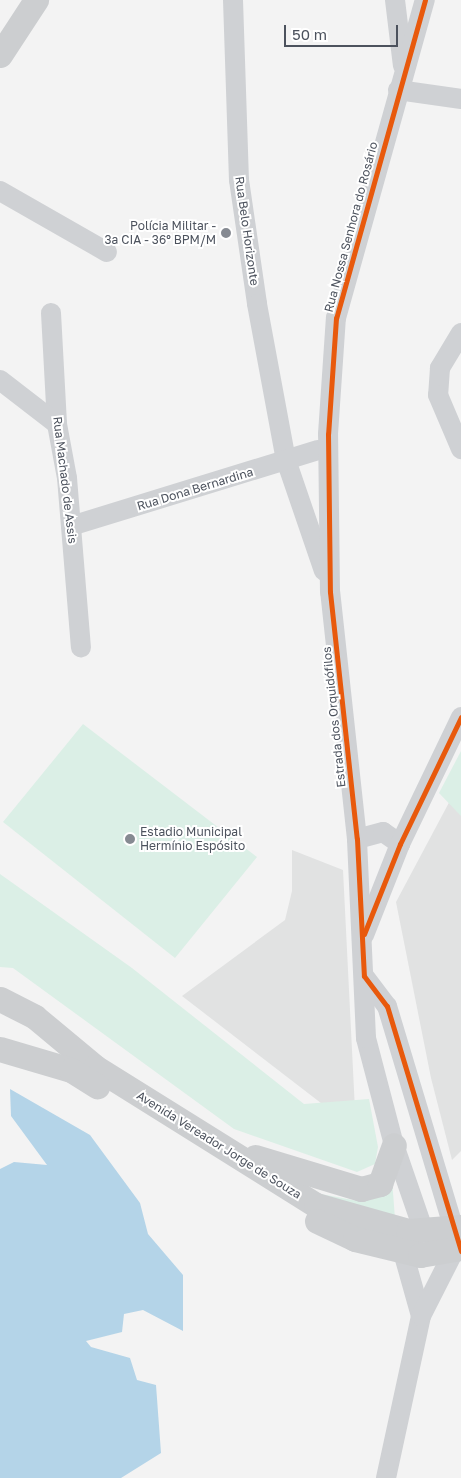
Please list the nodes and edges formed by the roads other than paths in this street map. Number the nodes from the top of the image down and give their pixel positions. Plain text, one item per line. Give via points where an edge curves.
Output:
1 (36, 0) edge
2 (233, 0) edge
3 (395, 0) edge
4 (425, 0) edge
5 (0, 55) edge
6 (401, 82) junction
7 (461, 99) edge
8 (0, 191) edge
9 (107, 252) dead end
10 (51, 313) dead end
11 (461, 334) edge
12 (0, 380) edge
13 (57, 424) junction
14 (461, 449) edge
15 (325, 450) junction
16 (286, 460) junction
17 (328, 499) junction
18 (302, 503) junction
19 (71, 526) junction
20 (330, 592) junction
21 (81, 647) dead end
22 (461, 717) edge
23 (357, 839) junction
24 (400, 844) junction
25 (359, 865) junction
26 (388, 879) junction
27 (362, 940) junction
28 (364, 976) junction
29 (0, 998) edge
30 (387, 1006) junction
31 (366, 1038) junction
32 (0, 1050) edge
33 (394, 1145) junction
34 (224, 1147) junction
35 (461, 1227) edge
36 (424, 1232) junction
37 (459, 1250) edge
38 (403, 1252) junction
39 (420, 1316) junction
40 (386, 1478) edge

1 - 5 main road
2 - 16 street, Rua Belo Horizonte via 239,180
3 - 6 street
4 - 6 street, Rua Nossa Senhora do Rosário
6 - 7 street
6 - 15 street, Rua Nossa Senhora do Rosário via 336,318
8 - 9 street
10 - 13 street, Rua Machado de Assis
11 - 14 street via 440,368 438,395
12 - 13 street
13 - 19 street, Rua Machado de Assis
15 - 16 street, Rua Dona Bernardina
15 - 17 street, Rua Nossa Senhora do Rosário
16 - 18 street, Rua Belo Horizonte
16 - 19 street, Rua Dona Bernardina
17 - 18 street
17 - 20 street, Rua Nossa Senhora do Rosário
18 - 20 street, Rua Belo Horizonte
19 - 21 street, Rua Machado de Assis
20 - 23 street, Estrada dos Orquidófilos
22 - 24 street
23 - 24 street via 383,832
23 - 25 street
24 - 26 street
25 - 26 street via 378,879
25 - 27 street
26 - 27 street
27 - 28 street
28 - 30 street
28 - 31 street
29 - 34 main road, Avenida Vereador Jorge de Souza via 36,1017 94,1067
30 - 31 street
30 - 37 street
31 - 33 street
32 - 38 main road, Avenida Vereador Jorge de Souza via 71,1070 304,1215 356,1239
33 - 34 main road via 380,1184 361,1189
33 - 36 street
34 - 36 main road, Avenida Vereador Jorge de Souza via 316,1205 368,1224
35 - 36 main road, Avenida Vereador Jorge de Souza
37 - 38 main road, Avenida Vereador Jorge de Souza via 431,1256
37 - 39 street
38 - 39 street
39 - 40 street

